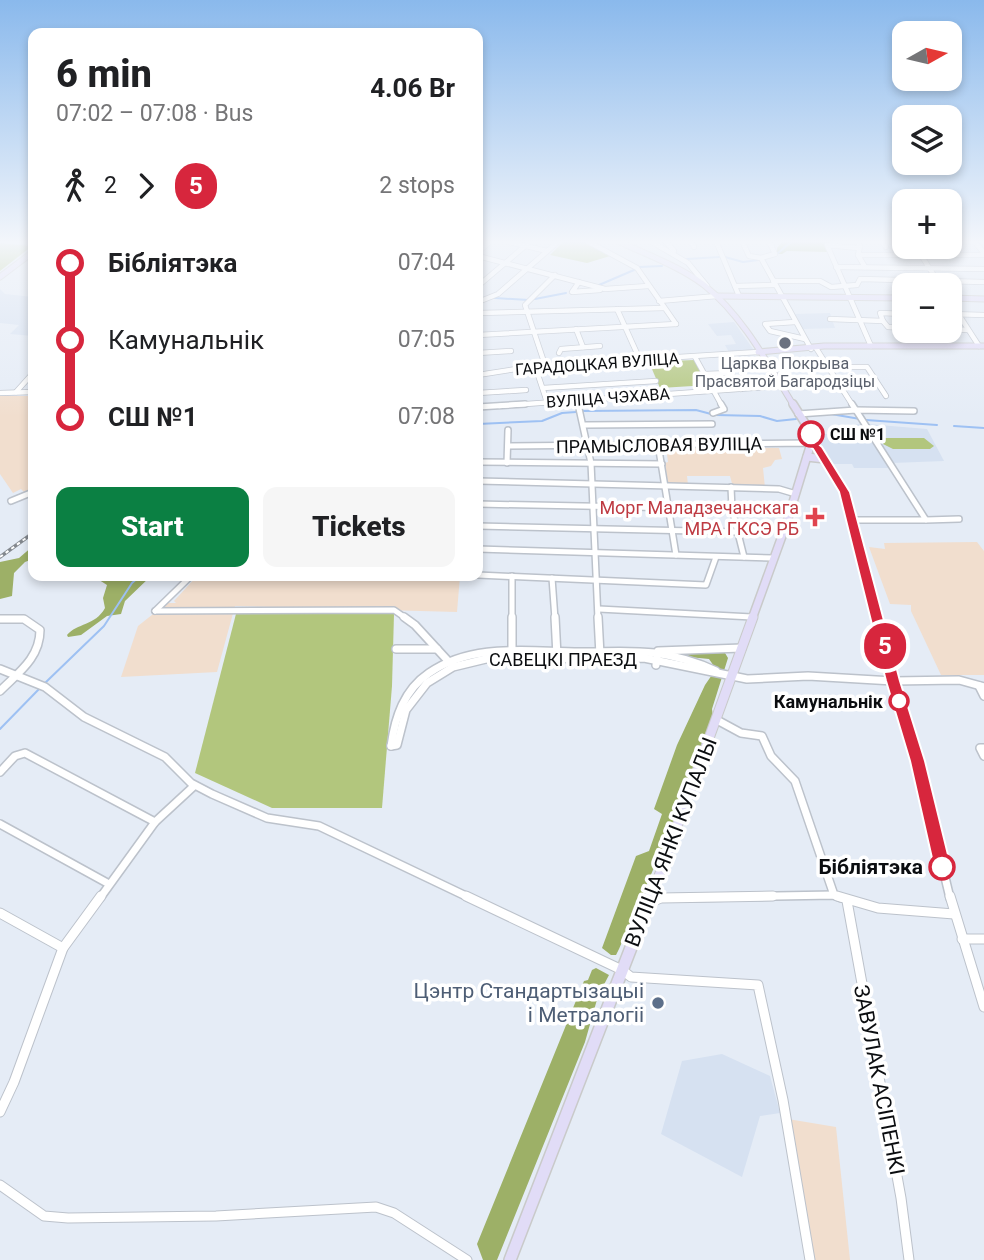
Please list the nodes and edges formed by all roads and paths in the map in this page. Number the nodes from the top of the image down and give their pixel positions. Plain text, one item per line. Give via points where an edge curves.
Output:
1 (530, 300) edge
2 (673, 300) edge
3 (720, 300) edge
4 (783, 300) edge
5 (850, 300) edge
6 (659, 301) joint
7 (664, 308) junction
8 (617, 309) junction
9 (526, 312) junction
10 (483, 313) edge
11 (892, 313) edge
12 (962, 315) edge
13 (984, 315) edge
14 (830, 319) dead end
15 (962, 319) edge
16 (860, 320) junction
17 (883, 321) junction
18 (795, 322) junction
19 (625, 327) junction
20 (892, 327) edge
21 (576, 329) junction
22 (962, 330) edge
23 (968, 330) junction
24 (534, 331) junction
25 (483, 335) edge
26 (806, 339) junction
27 (600, 346) dead end
28 (871, 346) junction
29 (583, 347) junction
30 (959, 347) junction
31 (982, 347) edge
32 (813, 348) junction
33 (511, 351) dead end
34 (758, 352) junction
35 (483, 353) edge
36 (559, 353) dead end
37 (695, 357) junction
38 (640, 360) junction
39 (545, 365) junction
40 (535, 366) junction
41 (828, 367) junction
42 (483, 374) edge
43 (705, 374) junction
44 (28, 379) edge
45 (656, 381) dead end
46 (781, 386) junction
47 (542, 388) junction
48 (741, 389) junction
49 (526, 390) dead end
50 (715, 390) junction
51 (16, 392) junction
52 (28, 392) edge
53 (0, 393) edge
54 (483, 393) edge
55 (886, 396) dead end
56 (577, 400) junction
57 (547, 402) junction
58 (483, 407) edge
59 (856, 410) junction
60 (914, 411) dead end
61 (713, 413) dead end
62 (801, 417) junction
63 (712, 424) dead end
64 (585, 425) junction
65 (509, 430) dead end
66 (811, 443) junction
67 (589, 444) junction
68 (659, 444) junction
69 (508, 446) junction
70 (807, 457) junction
71 (825, 459) junction
72 (483, 462) edge
73 (507, 463) junction
74 (592, 463) junction
75 (662, 464) junction
76 (483, 481) edge
77 (591, 484) junction
78 (666, 486) junction
79 (731, 487) junction
80 (28, 494) edge
81 (796, 494) junction
82 (11, 501) dead end
83 (483, 504) edge
84 (593, 506) junction
85 (668, 507) junction
86 (732, 509) junction
87 (960, 519) dead end
88 (852, 520) junction
89 (926, 520) junction
90 (483, 526) edge
91 (593, 527) junction
92 (672, 530) junction
93 (738, 531) junction
94 (483, 549) edge
95 (595, 551) junction
96 (676, 555) junction
97 (716, 556) junction
98 (744, 557) junction
99 (774, 558) junction
100 (483, 575) edge
101 (512, 576) junction
102 (552, 578) junction
103 (596, 579) junction
104 (186, 581) edge
105 (599, 610) junction
106 (752, 617) junction
107 (0, 619) edge
108 (742, 648) junction
109 (396, 649) dead end
110 (437, 649) junction
111 (512, 652) junction
112 (557, 655) junction
113 (600, 657) junction
114 (657, 657) junction
115 (449, 662) junction
116 (0, 669) edge
117 (15, 675) junction
118 (733, 676) junction
119 (893, 681) junction
120 (982, 686) edge
121 (0, 691) edge
122 (984, 696) edge
123 (717, 720) junction
124 (984, 748) edge
125 (984, 756) edge
126 (0, 772) edge
127 (194, 786) junction
128 (155, 822) junction
129 (0, 824) edge
130 (108, 884) junction
131 (834, 895) junction
132 (847, 901) junction
133 (648, 902) junction
134 (0, 913) edge
135 (954, 914) junction
136 (962, 939) junction
137 (984, 939) edge
138 (63, 948) junction
139 (622, 970) junction
140 (984, 1007) edge
141 (0, 1112) edge
142 (0, 1185) edge
143 (467, 1260) edge
144 (510, 1260) edge
145 (810, 1260) edge
146 (909, 1260) edge

1 - 9 street
2 - 6 street
3 - 34 main road
4 - 18 street
5 - 16 street
6 - 7 street
7 - 8 street
7 - 19 street via 676,324
8 - 9 street
8 - 19 street
9 - 10 street
9 - 24 street
11 - 17 street via 880,313
12 - 13 street
14 - 16 street
15 - 23 street
16 - 17 street
16 - 28 street
17 - 20 street
18 - 26 street
18 - 26 street via 765,324 769,331
19 - 21 street
19 - 38 street
21 - 24 street
21 - 29 street
22 - 23 street
23 - 31 street
24 - 25 street
24 - 39 street
26 - 32 street
27 - 29 street
28 - 30 main road
28 - 32 main road
29 - 36 street
30 - 31 main road
30 - 32 main road
32 - 34 main road
32 - 41 street
33 - 35 street
34 - 37 street, ГАРАДОЦКАЯ ВУЛІЦА
34 - 46 main road
37 - 38 street, ГАРАДОЦКАЯ ВУЛІЦА
37 - 43 street
38 - 39 street, ГАРАДОЦКАЯ ВУЛІЦА
39 - 40 street, ГАРАДОЦКАЯ ВУЛІЦА
40 - 42 street, ГАРАДОЦКАЯ ВУЛІЦА
40 - 47 street
41 - 55 street via 867,367
41 - 59 street
43 - 48 street via 731,373
43 - 50 street
44 - 51 street
45 - 47 street
46 - 48 street, ВУЛІЦА ЧЭХАВА
46 - 62 main road
47 - 57 street
48 - 50 street, ВУЛІЦА ЧЭХАВА
49 - 54 street
50 - 56 street, ВУЛІЦА ЧЭХАВА
50 - 61 street via 724,408
51 - 52 street
51 - 53 street
56 - 57 street, ВУЛІЦА ЧЭХАВА
56 - 64 street
57 - 58 street, ВУЛІЦА ЧЭХАВА
59 - 60 street
59 - 62 street
59 - 89 street
62 - 66 main road via 811,433
63 - 64 street
64 - 67 street
65 - 69 street
66 - 68 street, ПРАМЫСЛОВАЯ ВУЛІЦА
66 - 70 main road, ВУЛІЦА ЯНКІ КУПАЛЫ
66 - 71 street
67 - 68 street, ПРАМЫСЛОВАЯ ВУЛІЦА
67 - 69 street, ПРАМЫСЛОВАЯ ВУЛІЦА
67 - 74 street
68 - 75 street
69 - 73 street
70 - 71 main road
70 - 81 main road, ВУЛІЦА ЯНКІ КУПАЛЫ
71 - 88 street via 844,492
72 - 73 street
73 - 74 street
74 - 75 street
74 - 77 street
75 - 78 street
76 - 77 street
77 - 78 street
77 - 84 street
78 - 79 street
78 - 85 street
79 - 81 street
79 - 86 street
80 - 82 street
81 - 99 main road, ВУЛІЦА ЯНКІ КУПАЛЫ
83 - 84 street
84 - 85 street
84 - 91 street
85 - 86 street
85 - 92 street
86 - 93 street
87 - 89 street
88 - 89 street
88 - 119 street
90 - 91 street
91 - 92 street
91 - 95 street
92 - 93 street
92 - 96 street
93 - 98 street
94 - 95 street
95 - 96 street
95 - 103 street
96 - 97 street
97 - 98 street
97 - 103 street via 706,585
98 - 99 street
99 - 106 main road, ВУЛІЦА ЯНКІ КУПАЛЫ
100 - 101 street
101 - 102 street
101 - 111 street
102 - 103 street
102 - 112 street
103 - 105 street
104 - 110 street via 155,611 394,610
105 - 106 street
105 - 113 street
106 - 108 main road, ВУЛІЦА ЯНКІ КУПАЛЫ
107 - 117 street via 24,619 40,630 39,649
108 - 114 street, САВЕЦКІ ПРАЕЗД
108 - 118 main road, ВУЛІЦА ЯНКІ КУПАЛЫ
109 - 110 street
110 - 115 street
111 - 112 street, САВЕЦКІ ПРАЕЗД
111 - 115 street, САВЕЦКІ ПРАЕЗД
112 - 113 street, САВЕЦКІ ПРАЕЗД
112 - 115 street, САВЕЦКІ ПРАЕЗД via 486,659 446,670 414,697 397,745 391,746 401,702 424,677
113 - 114 street, САВЕЦКІ ПРАЕЗД
114 - 118 street, САВЕЦКІ ПРАЕЗД
116 - 117 street
117 - 121 street
117 - 127 street via 45,687 84,717 165,757
118 - 119 street
118 - 123 main road, ВУЛІЦА ЯНКІ КУПАЛЫ
119 - 120 street via 959,680
119 - 135 street
120 - 122 street
123 - 131 street via 741,733 762,736 771,756 795,781
123 - 133 main road, ВУЛІЦА ЯНКІ КУПАЛЫ
124 - 125 street via 980,748
126 - 128 street via 24,753
127 - 128 street
127 - 139 street via 267,818 330,830
128 - 130 street
129 - 130 street
130 - 138 street
131 - 132 street
131 - 133 street via 661,898
132 - 135 street
132 - 146 street, ЗАВУЛАК АСІПЕНКІ
133 - 139 main road, ВУЛІЦА ЯНКІ КУПАЛЫ
134 - 138 street
135 - 136 street
136 - 137 street
136 - 140 street
138 - 141 street
139 - 144 main road, ВУЛІЦА ЯНКІ КУПАЛЫ
139 - 145 street via 644,979 758,985
142 - 143 street via 44,1216 68,1218 376,1207 394,1213

